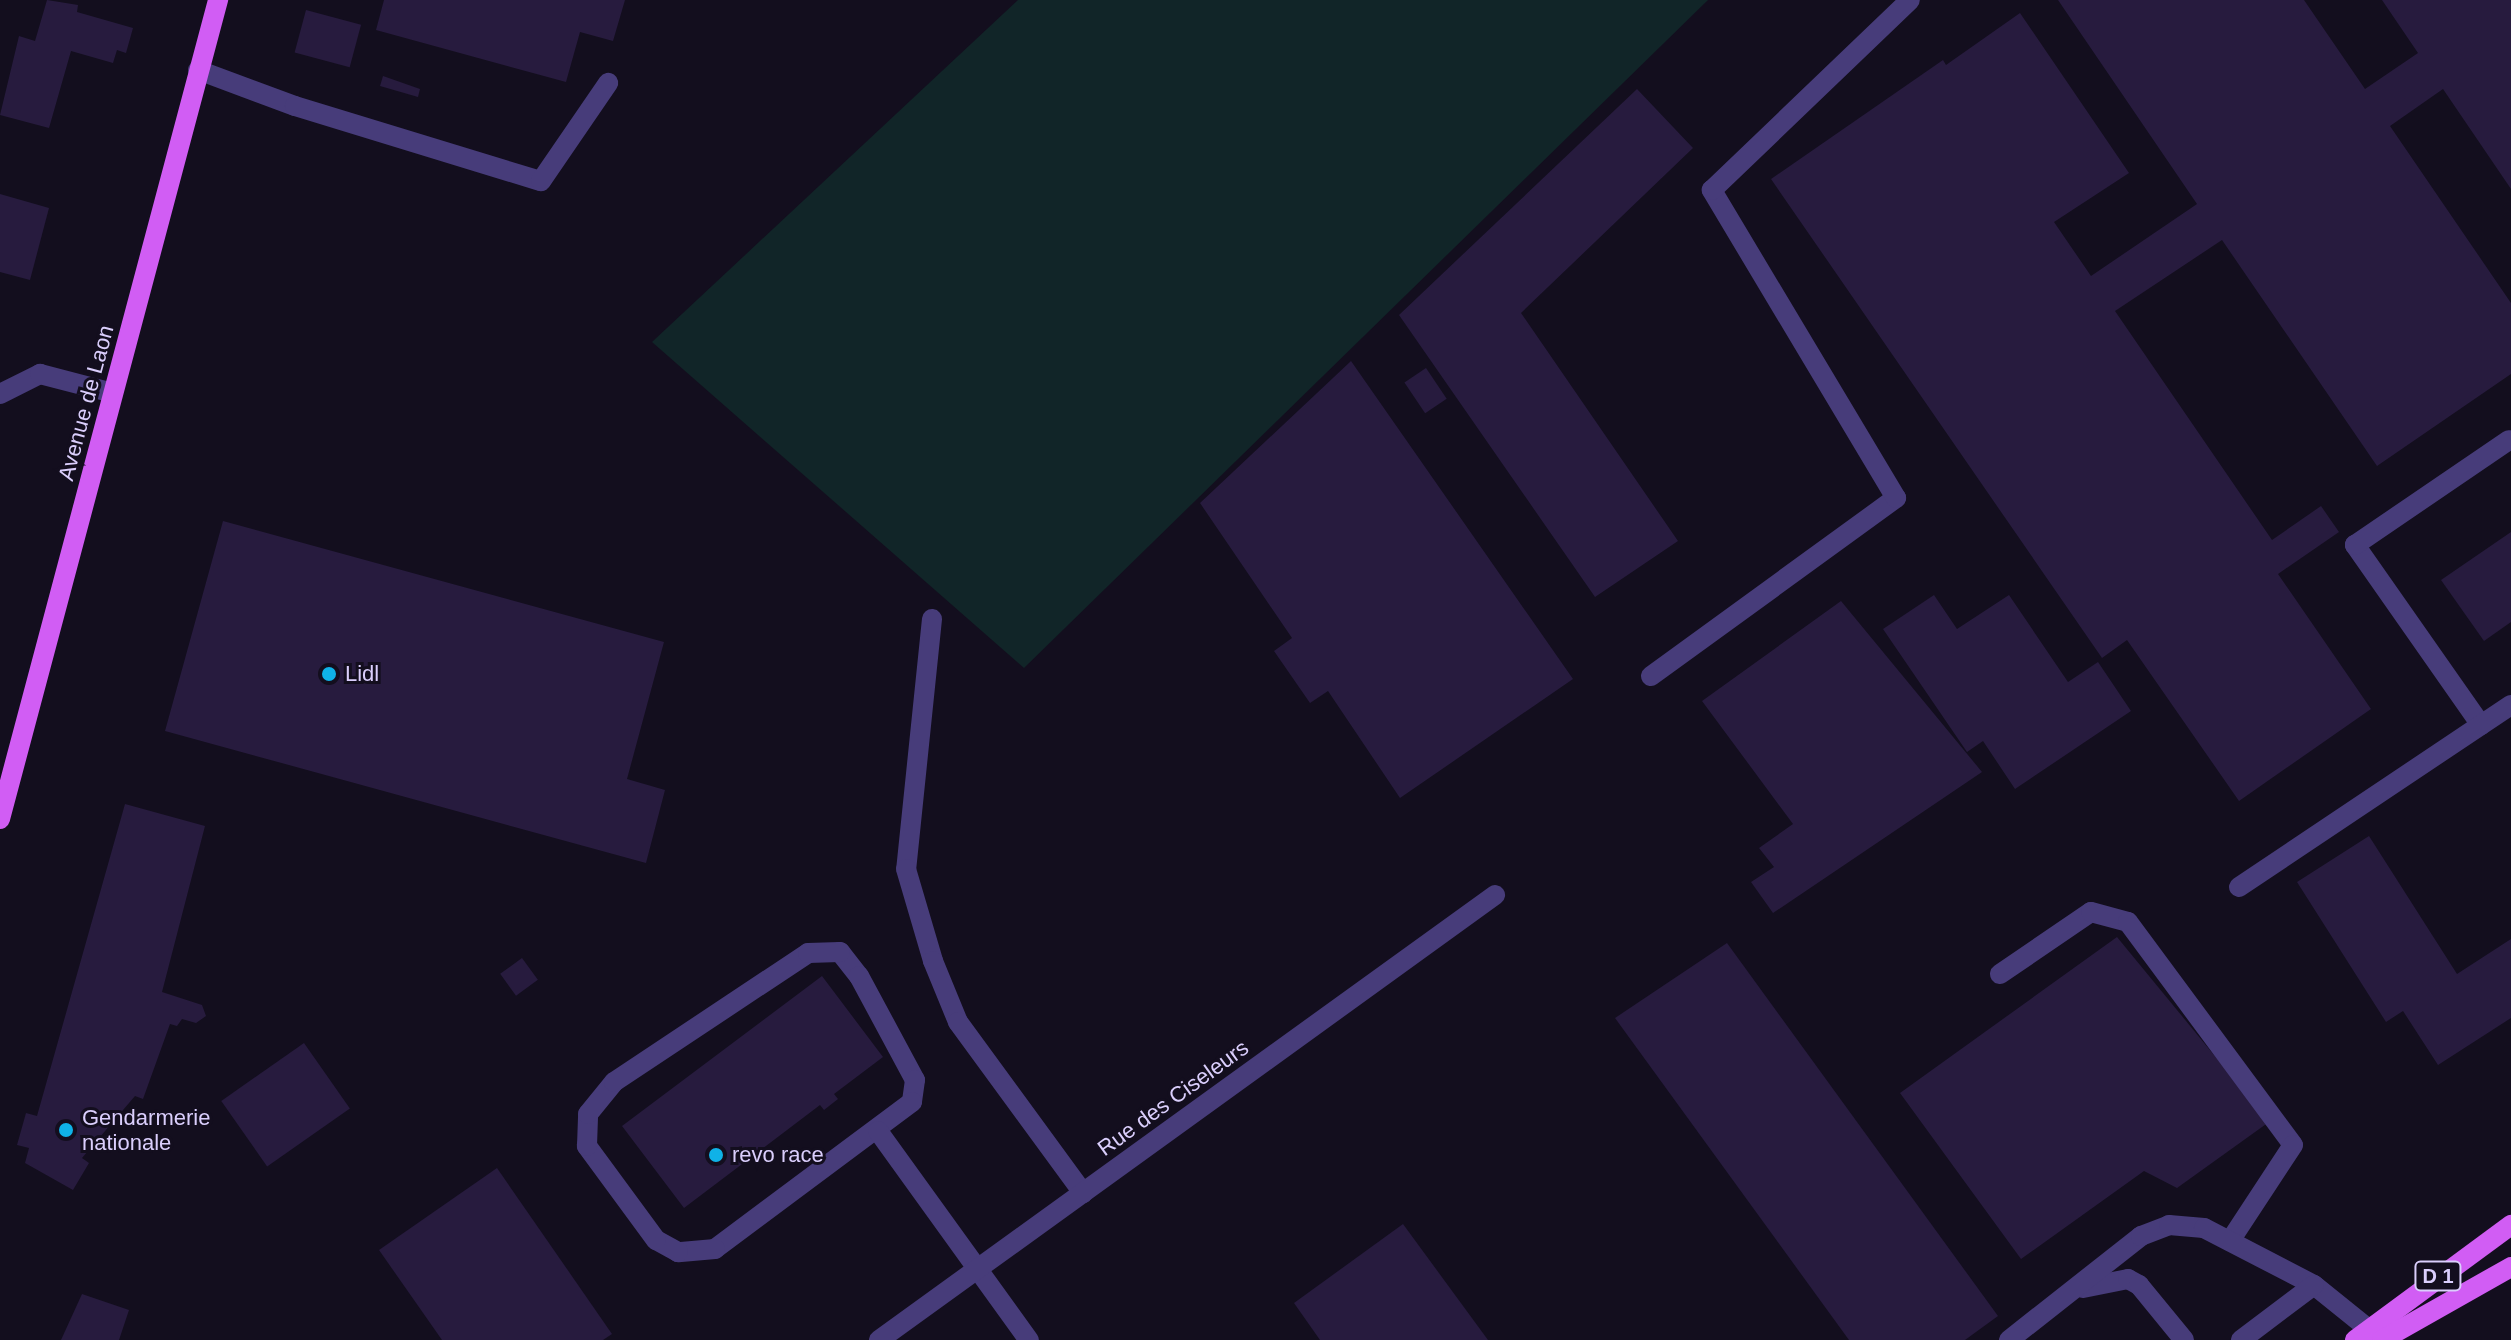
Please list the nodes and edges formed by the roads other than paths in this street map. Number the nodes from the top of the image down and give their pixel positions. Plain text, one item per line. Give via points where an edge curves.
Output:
1 (218, 0) edge
2 (1910, 0) edge
3 (198, 70) junction
4 (608, 83) dead end
5 (113, 393) junction
6 (0, 394) edge
7 (2509, 440) edge
8 (932, 619) dead end
9 (1651, 676) dead end
10 (2511, 705) edge
11 (2481, 725) junction
12 (0, 819) edge
13 (2239, 887) dead end
14 (1495, 895) dead end
15 (2000, 974) dead end
16 (878, 1131) junction
17 (1083, 1193) junction
18 (2511, 1225) edge
19 (2230, 1241) junction
20 (2511, 1267) edge
21 (979, 1269) junction
22 (2314, 1285) junction
23 (2079, 1289) junction
24 (2360, 1334) edge
25 (879, 1340) edge
26 (1029, 1340) edge
27 (2009, 1340) edge
28 (2184, 1340) edge
29 (2241, 1340) edge
30 (2382, 1340) edge

1 - 3 main road, Avenue de Laon
2 - 9 street via 1712,190 1896,498
3 - 4 street via 295,106 541,181
3 - 5 main road, Avenue de Laon
5 - 6 street via 40,374
5 - 12 main road, Avenue de Laon
7 - 11 street via 2355,545
8 - 17 street via 906,869 933,961 958,1022
10 - 11 street
11 - 13 street
14 - 17 street, Rue des Ciseleurs
15 - 19 street via 2091,912 2128,922 2293,1145
16 - 16 street via 912,1102 915,1080 859,976 840,952 808,953 614,1082 588,1114 587,1146 656,1240 678,1252 715,1249
16 - 21 street
17 - 21 street, Rue des Ciseleurs
18 - 24 main road, D 1
19 - 22 street
19 - 23 street via 2204,1228 2169,1225 2141,1236
20 - 30 main road, D 1
21 - 25 street, Rue des Ciseleurs
21 - 26 street
22 - 24 street
22 - 29 street
23 - 27 street
23 - 28 street via 2128,1279 2139,1285

